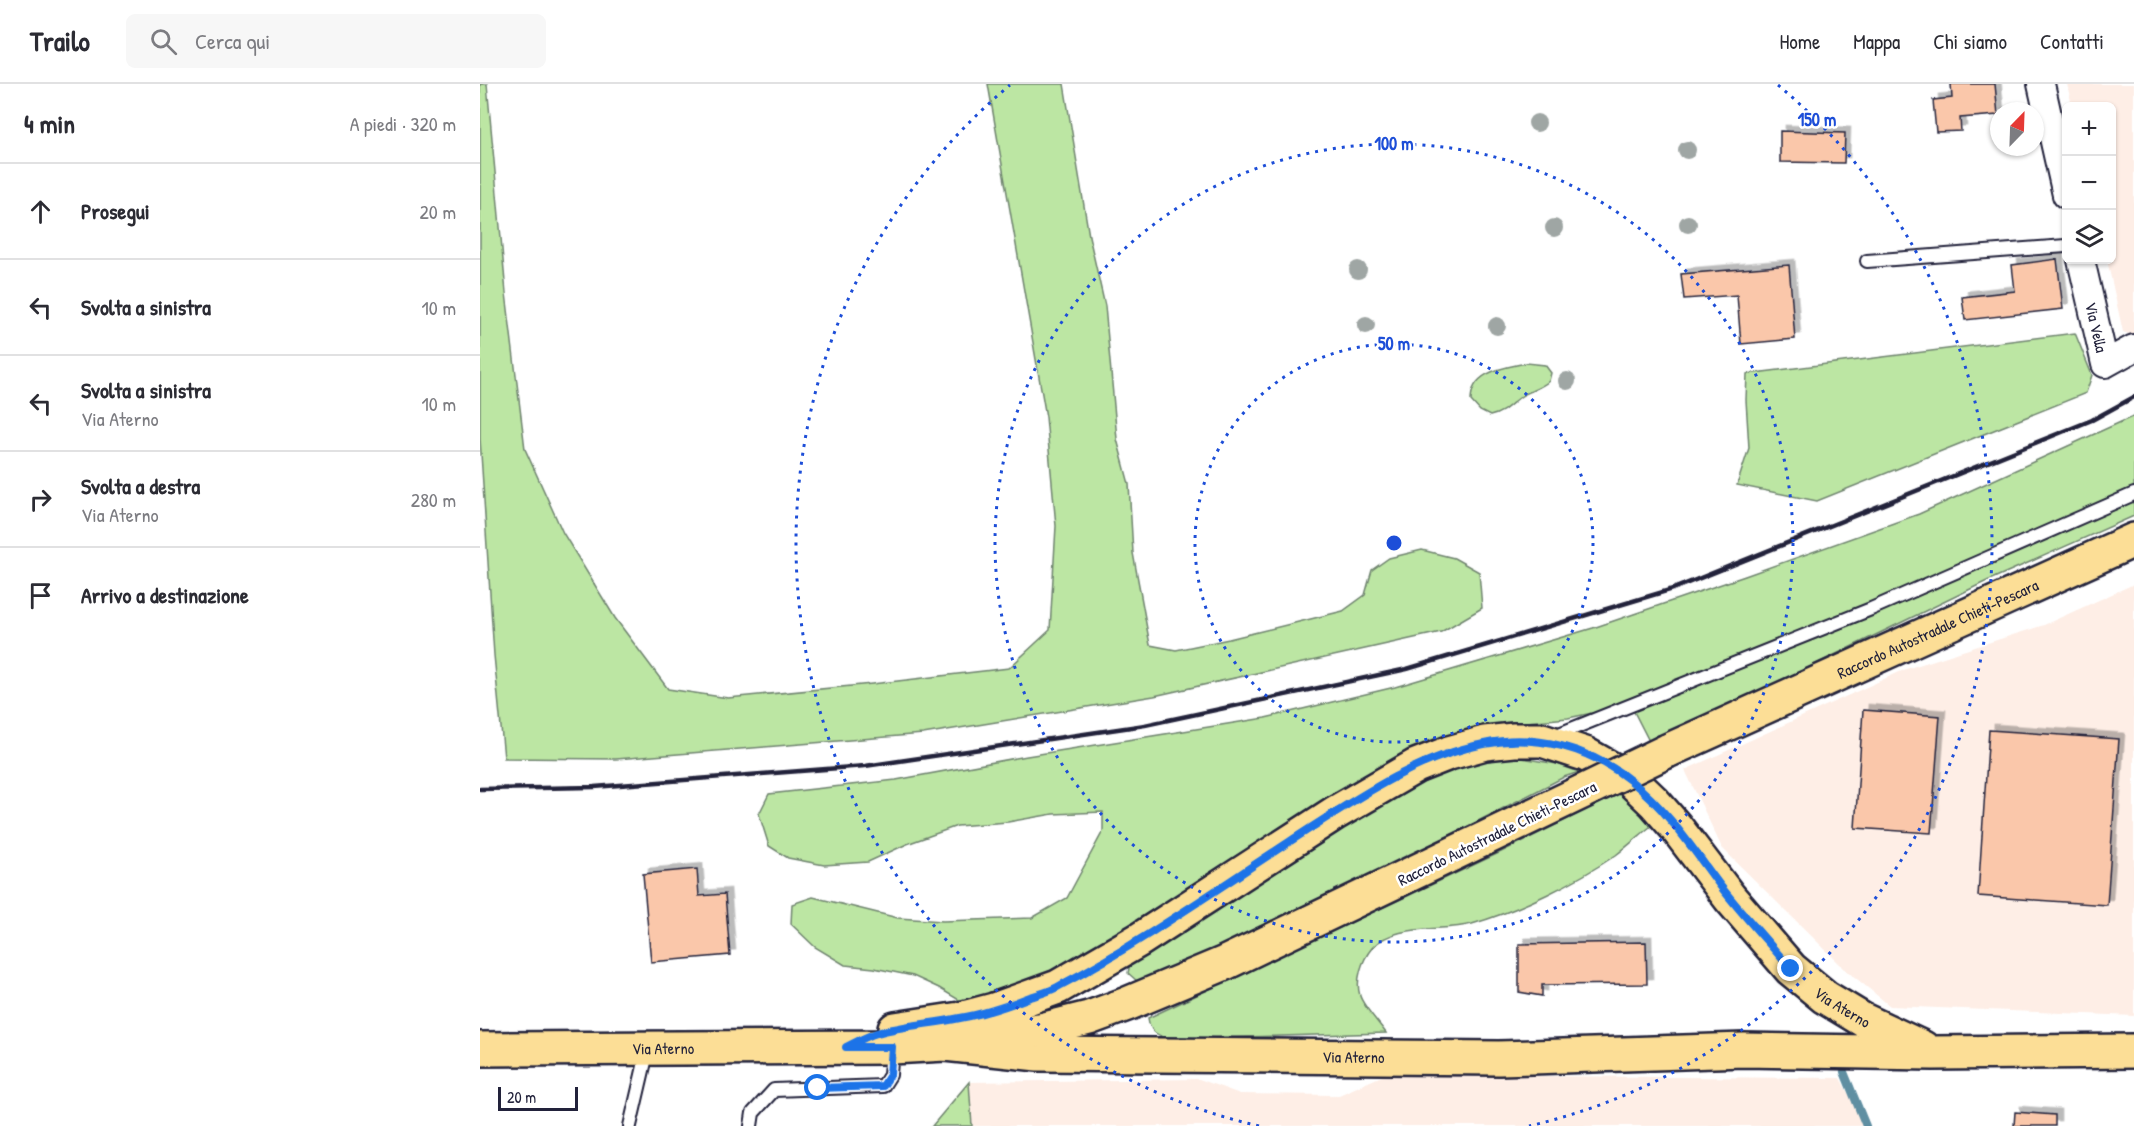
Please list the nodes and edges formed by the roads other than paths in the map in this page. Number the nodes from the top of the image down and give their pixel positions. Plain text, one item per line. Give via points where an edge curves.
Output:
1 (2041, 84) edge
2 (2062, 174) edge
3 (2062, 246) edge
4 (1867, 261) dead end
5 (2082, 264) edge
6 (2134, 348) edge
7 (2134, 494) edge
8 (2134, 540) edge
9 (1542, 741) junction
10 (945, 1044) junction
11 (846, 1047) junction
12 (892, 1047) junction
13 (649, 1048) junction
14 (480, 1049) edge
15 (2134, 1051) edge
16 (1933, 1053) junction
17 (630, 1126) edge
18 (751, 1126) edge

1 - 2 street
3 - 4 lane
5 - 6 street, Via Vella via 2105,363
7 - 9 lane via 1871,609
8 - 10 main road, Raccordo Autostradale Chieti-Pescara, bridge via 1667,751 1226,963 1089,1018
9 - 11 main road, Via Aterno via 1485,743 1416,766 1058,987 994,1010 876,1033
9 - 16 main road, Via Aterno via 1585,754 1631,780 1675,826 1791,969 1825,997 1863,1020
10 - 12 main road, Via Aterno
10 - 16 main road, Via Aterno via 1038,1054 1487,1058 1744,1050
11 - 12 main road, Via Aterno
11 - 13 main road, Via Aterno
12 - 18 lane via 890,1075 883,1086 774,1090 753,1113
13 - 14 main road, Via Aterno
13 - 17 lane
15 - 16 main road, Via Aterno

